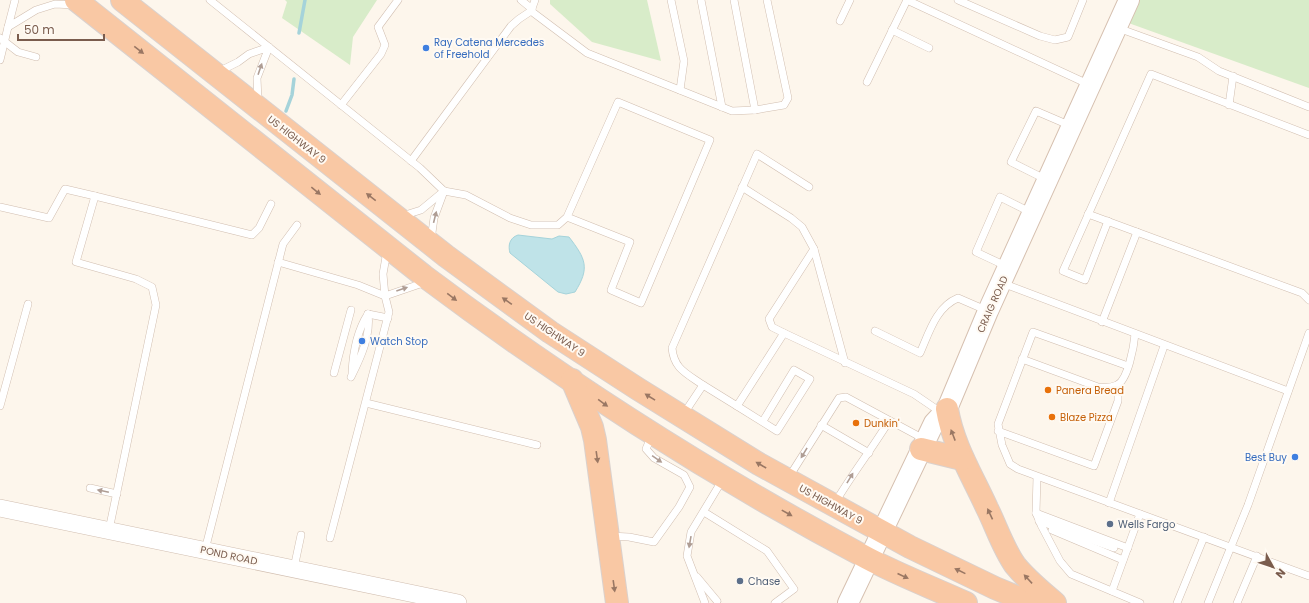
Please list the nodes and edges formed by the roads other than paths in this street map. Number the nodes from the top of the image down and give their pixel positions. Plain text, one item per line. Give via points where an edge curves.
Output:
1 (15, 0) edge
2 (122, 0) edge
3 (210, 0) edge
4 (398, 0) edge
5 (521, 0) edge
6 (535, 0) edge
7 (671, 0) edge
8 (701, 0) edge
9 (734, 0) edge
10 (767, 0) edge
11 (850, 0) edge
12 (907, 0) edge
13 (958, 0) edge
14 (1083, 0) edge
15 (1129, 0) edge
16 (80, 3) edge
17 (532, 10) junction
18 (840, 21) dead end
19 (8, 27) junction
20 (1116, 28) junction
21 (892, 30) junction
22 (2, 40) edge
23 (269, 47) junction
24 (929, 48) dead end
25 (36, 57) dead end
26 (0, 60) edge
27 (215, 74) junction
28 (1232, 76) junction
29 (867, 82) dead end
30 (1090, 85) junction
31 (680, 90) junction
32 (1229, 104) junction
33 (341, 105) junction
34 (258, 107) junction
35 (722, 107) junction
36 (1309, 107) edge
37 (755, 110) junction
38 (1072, 126) junction
39 (1309, 135) edge
40 (411, 161) junction
41 (1047, 180) junction
42 (742, 187) junction
43 (809, 187) dead end
44 (444, 191) junction
45 (95, 196) junction
46 (271, 204) dead end
47 (0, 207) edge
48 (1032, 213) junction
49 (1088, 214) junction
50 (397, 218) junction
51 (567, 218) junction
52 (1108, 221) junction
53 (297, 225) dead end
54 (1137, 232) junction
55 (431, 244) junction
56 (387, 247) junction
57 (814, 249) junction
58 (278, 262) junction
59 (1004, 275) junction
60 (431, 281) junction
61 (385, 296) junction
62 (1309, 300) edge
63 (28, 304) dead end
64 (351, 310) dead end
65 (988, 311) junction
66 (368, 314) junction
67 (388, 318) junction
68 (1102, 322) junction
69 (875, 331) dead end
70 (784, 333) junction
71 (1309, 333) edge
72 (1135, 334) junction
73 (1164, 346) junction
74 (1022, 359) junction
75 (845, 363) junction
76 (1128, 366) junction
77 (334, 372) dead end
78 (572, 380) junction
79 (703, 385) junction
80 (1118, 385) junction
81 (1288, 391) junction
82 (366, 403) junction
83 (0, 406) edge
84 (737, 406) junction
85 (945, 411) junction
86 (682, 417) junction
87 (763, 420) junction
88 (889, 421) junction
89 (821, 425) junction
90 (998, 431) junction
91 (537, 445) dead end
92 (924, 445) junction
93 (869, 453) junction
94 (962, 459) junction
95 (689, 467) junction
96 (1037, 477) junction
97 (724, 478) junction
98 (788, 480) junction
99 (90, 488) dead end
100 (117, 494) junction
101 (1110, 503) junction
102 (834, 506) junction
103 (0, 508) edge
104 (704, 512) junction
105 (1036, 513) junction
106 (1140, 514) junction
107 (1040, 523) junction
108 (109, 530) junction
109 (881, 532) junction
110 (301, 535) dead end
111 (608, 536) junction
112 (1204, 537) junction
113 (330, 538) dead end
114 (1231, 546) junction
115 (205, 550) junction
116 (1127, 550) junction
117 (1256, 556) junction
118 (868, 559) junction
119 (1123, 560) junction
120 (294, 568) junction
121 (694, 574) junction
122 (1309, 576) edge
123 (1112, 591) junction
124 (717, 601) dead end
125 (458, 603) edge
126 (617, 603) edge
127 (705, 603) edge
128 (775, 603) edge
129 (848, 603) edge
130 (966, 603) edge
131 (1031, 603) edge
132 (1055, 603) edge
133 (1140, 603) edge
134 (1177, 603) edge
135 (1208, 603) edge
136 (1237, 603) edge

1 - 19 lane
2 - 27 highway, US HIGHWAY 9
3 - 23 lane
4 - 33 lane via 378,27 385,45 381,54
5 - 17 lane
6 - 17 lane
7 - 31 lane via 684,61
8 - 35 lane
9 - 37 lane
10 - 37 lane via 788,98 784,105
11 - 18 lane
12 - 21 lane
12 - 30 lane
13 - 14 lane via 1040,36 1055,40 1068,37
15 - 20 main road, CRAIG ROAD
16 - 19 lane via 55,4 36,10
16 -> 56 highway
17 - 31 lane via 587,53
17 - 40 lane via 511,26
19 - 22 lane
20 - 28 lane via 1198,57
20 - 30 main road, CRAIG ROAD
21 - 24 lane
21 - 29 lane
22 - 25 lane via 18,52
22 - 26 lane
23 - 27 lane via 249,54
23 - 33 lane
34 -> 23 lane via 257,78
27 - 34 highway, US HIGHWAY 9
28 - 32 lane
28 - 36 lane
30 - 38 main road, CRAIG ROAD
31 - 35 lane
32 - 39 lane
32 - 49 lane via 1151,74
33 - 40 lane
50 -> 34 highway, US HIGHWAY 9
35 - 37 lane via 732,111
38 - 41 main road, CRAIG ROAD
38 - 41 lane via 1036,111 1011,162
40 - 44 lane
41 - 48 main road, CRAIG ROAD
42 - 43 lane via 757,154
42 - 57 lane via 792,218 802,227
42 - 79 lane via 672,348 673,360
44 - 50 lane via 421,210
44 - 51 lane via 466,195 510,218 531,225 558,225
55 -> 44 lane via 434,218
45 - 46 lane via 252,236
45 - 47 lane via 65,189 49,218
45 - 100 lane via 76,262 136,279 152,287 156,305
48 - 59 main road, CRAIG ROAD
48 - 59 lane via 1000,197 976,252
49 - 52 lane
49 - 52 lane via 1063,271 1085,280
50 - 55 highway, US HIGHWAY 9
51 - 51 lane via 618,102 710,140 641,303 611,290 630,242
52 - 54 lane
53 - 58 lane via 283,244
54 - 62 lane via 1302,293
54 - 68 lane
86 -> 55 highway, US HIGHWAY 9 via 550,332
56 - 60 highway
56 - 61 lane via 383,274
57 - 70 lane via 769,319 772,327
57 - 75 lane
58 - 61 lane via 358,285
58 - 115 lane
59 - 65 main road, CRAIG ROAD
59 - 68 lane
61 -> 60 lane
60 -> 78 highway via 478,317
61 - 67 lane via 390,312
63 - 83 lane
64 - 77 lane
65 - 69 lane via 958,298 949,302 938,314 920,353
65 - 85 main road, CRAIG ROAD
66 - 66 lane via 362,323 357,340 352,377 360,359 369,325
66 - 67 lane
67 - 82 lane
68 - 72 lane
70 - 75 lane
70 - 84 lane
71 - 81 lane
72 - 73 lane
72 - 76 lane
73 - 81 lane
73 - 101 lane
74 - 76 lane via 1033,332
74 - 80 lane via 1098,387
74 - 90 lane via 1000,417
75 - 85 lane
76 - 80 lane
78 -> 95 highway via 608,407 653,434
78 -> 111 highway via 592,427
79 - 84 lane
79 - 86 lane
80 - 90 lane via 1118,402 1094,466
81 - 114 lane via 1248,506
82 - 91 lane
82 - 113 lane
84 - 87 lane
85 - 92 main road, CRAIG ROAD via 934,423
94 -> 85 highway
98 -> 86 highway, US HIGHWAY 9
87 - 87 lane via 777,431 810,379 794,370
88 - 89 lane via 846,397 839,398 834,403
88 - 92 lane
88 - 93 lane
89 - 93 lane
89 -> 98 lane
90 - 96 lane via 1010,464
92 - 94 highway
92 - 109 main road, CRAIG ROAD
102 -> 93 lane via 852,474
132 -> 94 highway via 1014,564
95 - 97 highway
95 - 111 lane via 690,487 654,542
96 - 101 lane
96 - 105 lane
97 - 104 lane
97 -> 118 highway
98 - 102 highway, US HIGHWAY 9
100 -> 99 lane
100 - 108 lane
101 - 106 lane
102 - 109 highway, US HIGHWAY 9
103 - 108 street, POND ROAD
104 -> 121 lane via 691,532 687,556
104 - 128 lane via 767,550 794,589
105 - 107 lane
105 - 116 lane
106 - 112 lane
106 - 116 lane
107 - 116 lane
107 - 119 lane
107 - 123 lane via 1053,549 1071,574
108 - 115 street, POND ROAD
109 - 118 main road, CRAIG ROAD
131 -> 109 highway, US HIGHWAY 9
110 - 120 lane
111 -> 126 highway
112 - 114 lane
112 - 134 lane
114 - 117 lane
114 - 135 lane
115 - 120 street, POND ROAD
116 - 119 lane
117 - 122 lane
117 - 136 lane
118 - 129 main road, CRAIG ROAD
118 -> 130 highway
119 - 123 lane
120 - 125 street, POND ROAD
121 - 124 lane
121 - 127 lane
123 - 133 lane

